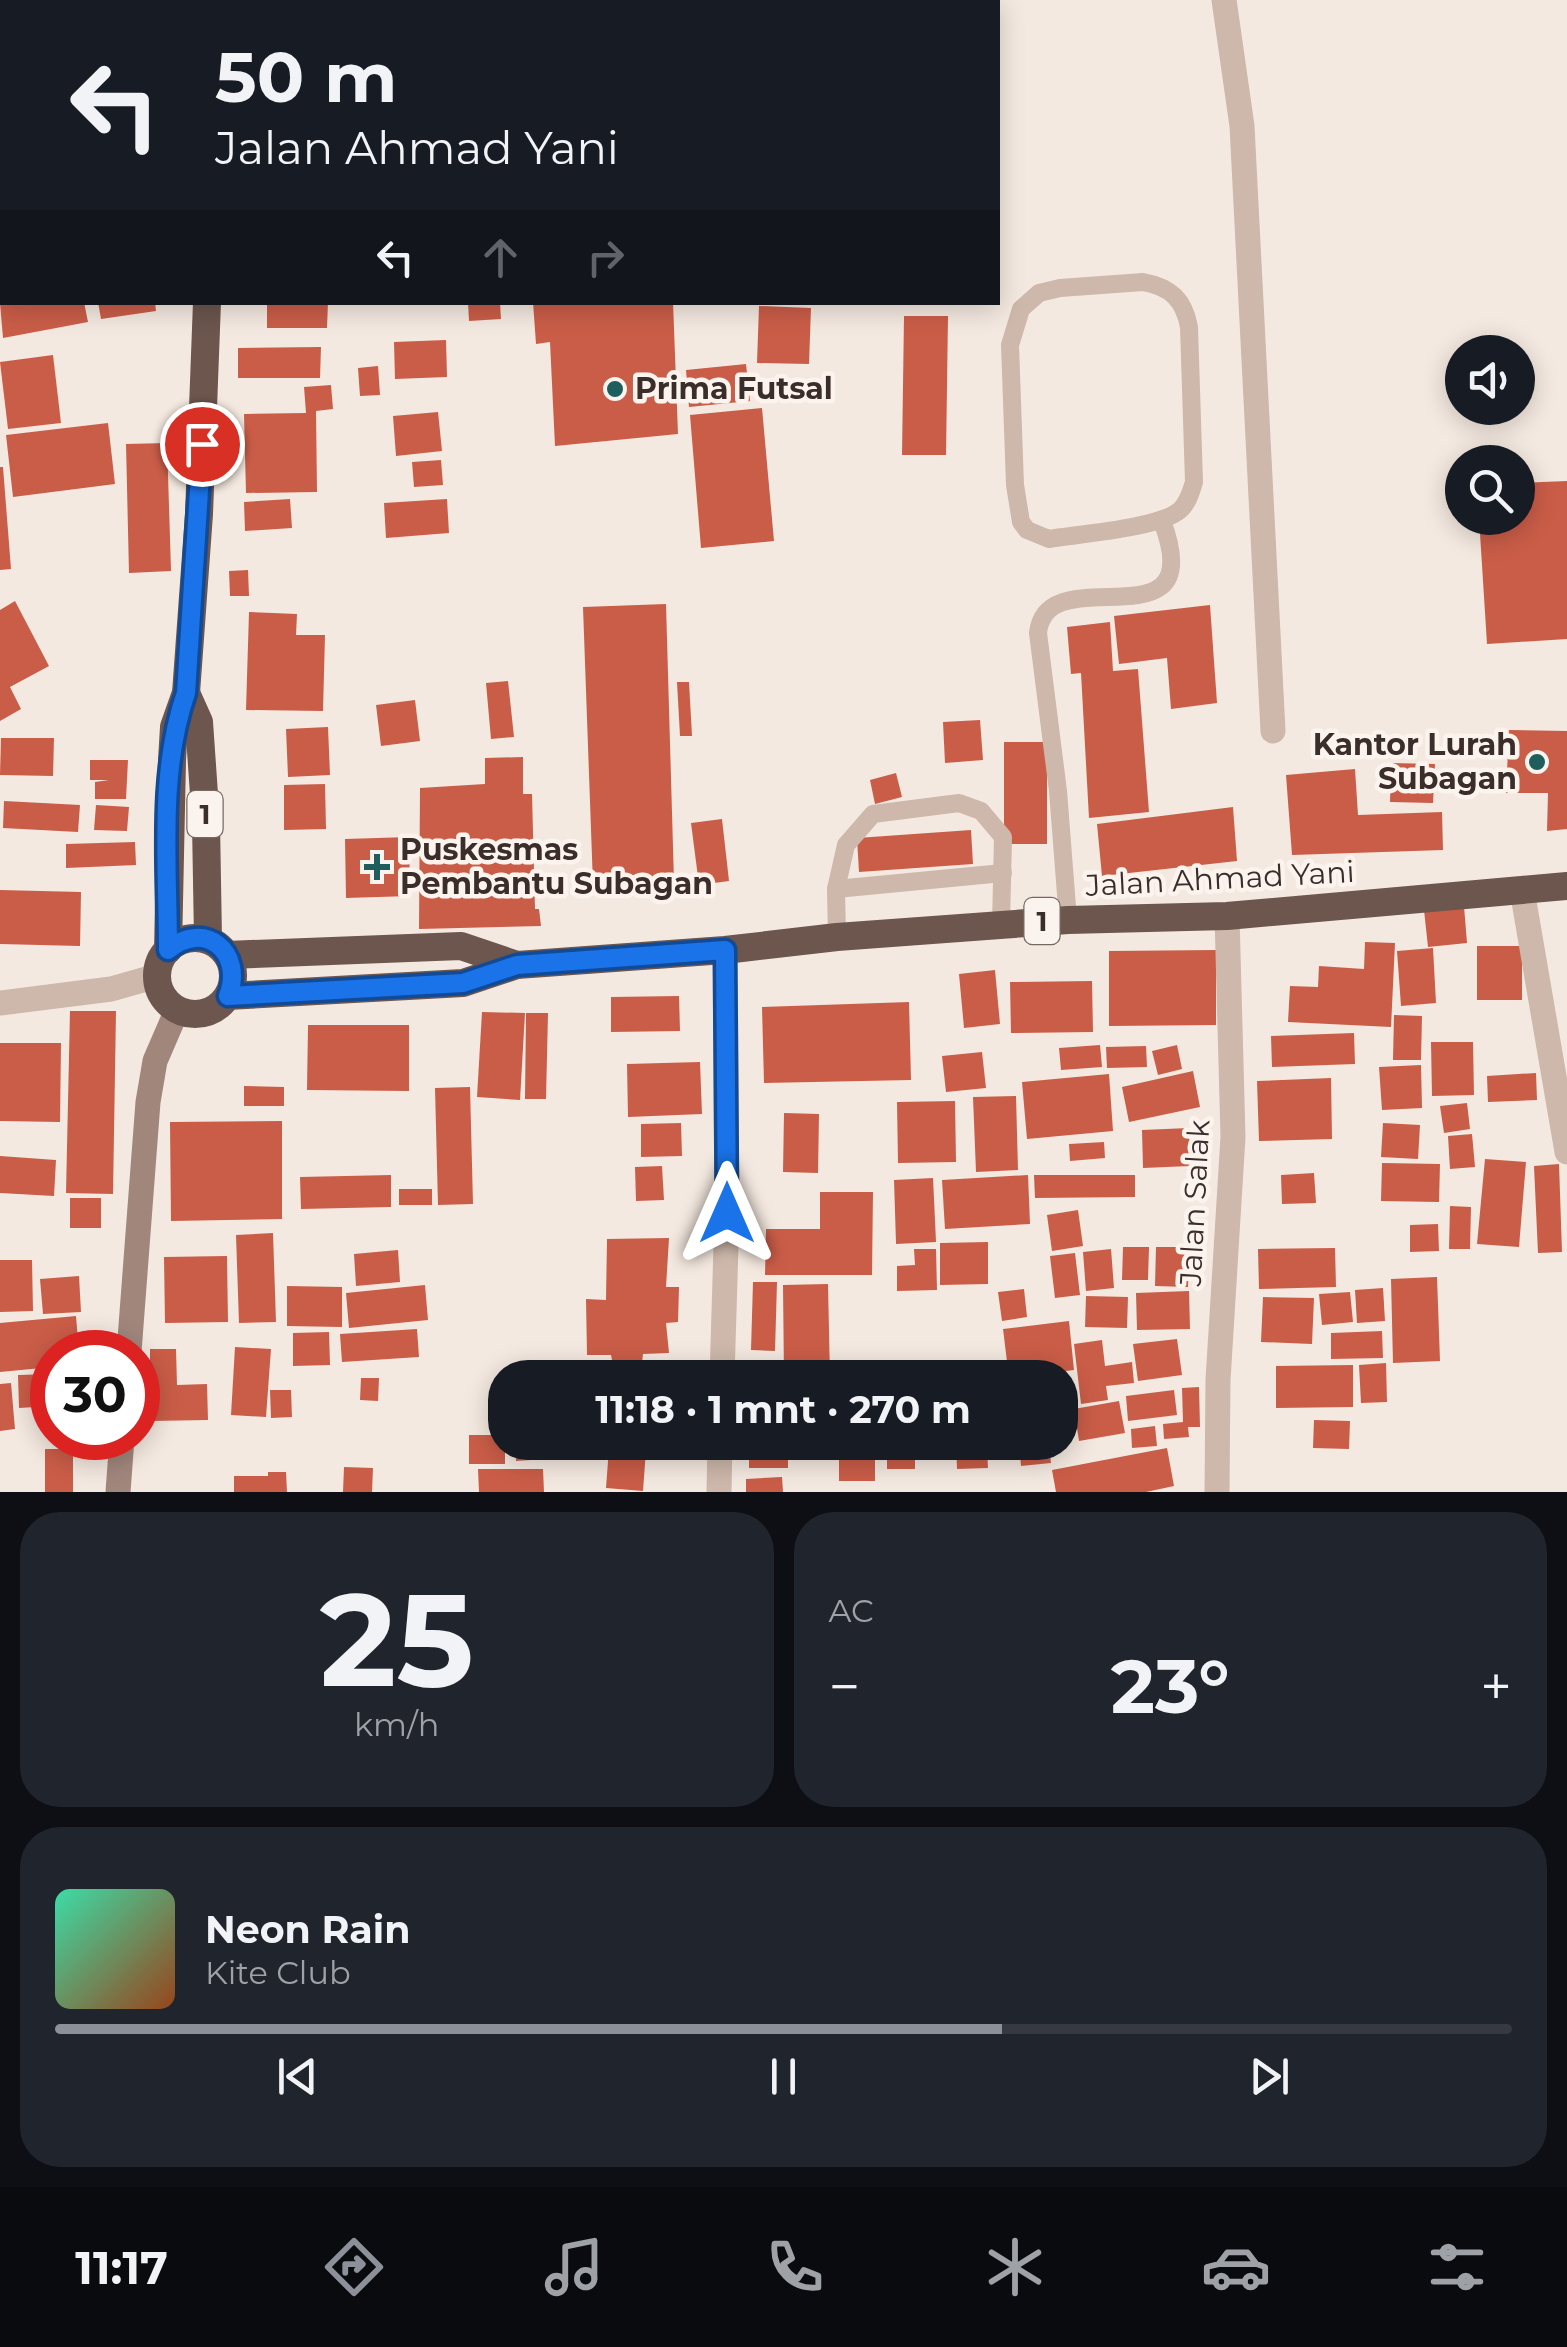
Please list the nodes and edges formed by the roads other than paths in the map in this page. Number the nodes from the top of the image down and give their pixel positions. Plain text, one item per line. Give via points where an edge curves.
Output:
1 (1224, 0) edge
2 (207, 305) edge
3 (1162, 521) junction
4 (186, 693) junction
5 (1272, 731) dead end
6 (1003, 873) junction
7 (1567, 886) edge
8 (836, 890) junction
9 (1522, 890) junction
10 (1227, 916) junction
11 (1068, 920) junction
12 (1001, 924) junction
13 (837, 936) junction
14 (218, 947) junction
15 (168, 950) junction
16 (725, 950) junction
17 (517, 965) junction
18 (157, 976) junction
19 (228, 996) junction
20 (0, 1003) edge
21 (177, 1010) junction
22 (1567, 1152) edge
23 (131, 1330) edge
24 (723, 1360) edge
25 (120, 1460) edge
26 (719, 1460) edge
27 (118, 1492) edge
28 (718, 1492) edge
29 (1217, 1492) edge

1 - 5 street via 1242,126
2 - 4 highway, 1
3 - 3 lane via 1049,539 1020,522 1010,346 1021,309 1039,293 1143,282 1185,306 1194,482 1188,502
3 - 11 lane via 1173,573 1155,591 1072,600 1039,619
4 - 14 highway, 1 via 200,722
4 - 15 highway, 1 via 174,727
6 - 8 lane
6 - 8 lane via 1003,836 980,811 959,803 873,814 846,844
6 - 12 lane
7 - 9 highway, Jalan Ahmad Yani / 1
8 - 13 lane
9 - 10 highway, Jalan Ahmad Yani / 1
9 - 22 street
10 - 11 highway, Jalan Ahmad Yani / 1
10 - 29 street, Jalan Salak via 1232,1137
11 - 12 highway, Jalan Ahmad Yani / 1
12 - 13 highway, Jalan Ahmad Yani / 1
13 - 16 highway, Jalan Ahmad Yani / 1
14 - 15 highway via 186,939
14 - 17 highway, Jalan Ahmad Yani / 1 via 461,946
14 - 19 highway via 234,975
15 - 18 highway, 1
16 - 17 highway, Jalan Ahmad Yani / 1
16 - 24 street
17 - 19 highway, Jalan Ahmad Yani / 1 via 463,983
18 - 20 street via 111,989
18 - 21 highway
19 - 21 highway, 1 via 206,1013
21 - 23 main road via 155,1061 148,1102
25 - 27 main road
26 - 28 street

